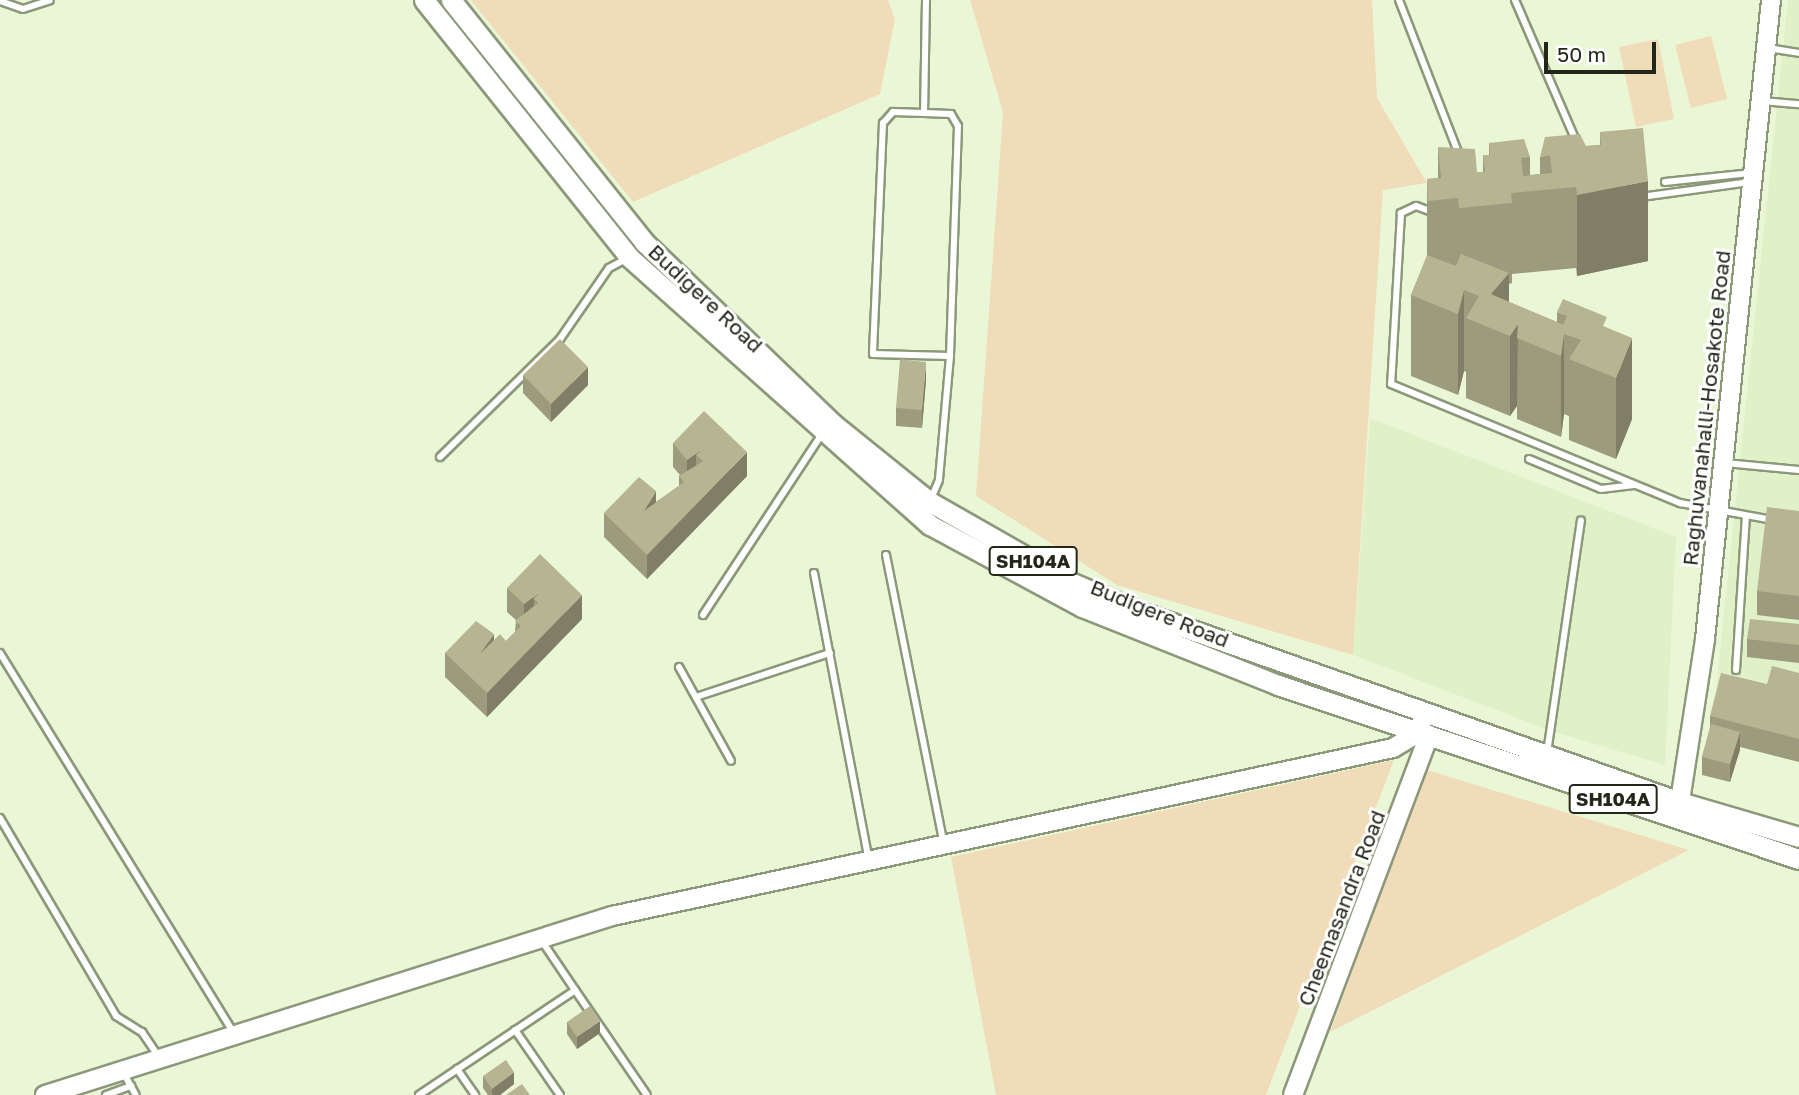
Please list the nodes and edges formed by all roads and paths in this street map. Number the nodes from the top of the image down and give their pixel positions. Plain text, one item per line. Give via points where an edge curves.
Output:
1 (50, 0) edge
2 (424, 0) edge
3 (451, 0) edge
4 (926, 0) edge
5 (1398, 0) edge
6 (1515, 0) edge
7 (1771, 0) edge
8 (0, 1) edge
9 (1766, 48) junction
10 (1799, 53) edge
11 (1760, 101) junction
12 (1799, 104) edge
13 (924, 113) junction
14 (1578, 144) edge
15 (1462, 164) edge
16 (1752, 177) junction
17 (1665, 182) dead end
18 (1628, 198) edge
19 (1440, 215) edge
20 (629, 257) junction
21 (950, 356) junction
22 (822, 434) junction
23 (440, 457) dead end
24 (1528, 459) dead end
25 (1723, 462) junction
26 (1799, 470) edge
27 (1636, 485) junction
28 (930, 502) junction
29 (1718, 514) junction
30 (1746, 517) junction
31 (1581, 520) dead end
32 (1786, 522) edge
33 (886, 555) dead end
34 (814, 573) dead end
35 (703, 615) dead end
36 (0, 653) edge
37 (830, 653) junction
38 (679, 667) dead end
39 (1736, 670) dead end
40 (696, 697) junction
41 (1425, 713) junction
42 (1424, 734) junction
43 (1547, 754) junction
44 (731, 761) dead end
45 (1679, 811) junction
46 (0, 818) edge
47 (1799, 837) edge
48 (943, 847) junction
49 (1799, 859) edge
50 (869, 862) junction
51 (539, 937) junction
52 (575, 990) junction
53 (515, 1030) junction
54 (234, 1034) junction
55 (160, 1059) junction
56 (457, 1069) junction
57 (127, 1079) junction
58 (45, 1095) edge
59 (106, 1095) edge
60 (136, 1095) edge
61 (419, 1095) edge
62 (475, 1095) edge
63 (560, 1095) edge
64 (647, 1095) edge
65 (1293, 1095) edge

1 - 8 lane via 23,9
2 - 20 main road, Budigere Road / SH104A
3 - 28 main road, Budigere Road / SH104A via 644,242 832,423
4 - 13 lane
5 - 15 lane
6 - 14 lane
7 - 9 street, Raghuvanahalli-Hosakote Road
9 - 10 lane
9 - 11 street, Raghuvanahalli-Hosakote Road
11 - 12 lane
11 - 16 street, Raghuvanahalli-Hosakote Road
13 - 21 lane via 951,114 958,126
13 - 21 lane via 893,112 883,123 873,354
16 - 17 lane
16 - 18 lane
16 - 25 street, Raghuvanahalli-Hosakote Road
19 - 27 lane via 1416,206 1401,213 1391,384
20 - 22 main road, Budigere Road / SH104A
20 - 23 lane via 609,268 560,339
21 - 28 lane via 939,481
22 - 35 lane
22 - 42 main road, Budigere Road / SH104A via 930,525 1082,607
24 - 27 lane via 1601,489
25 - 26 lane
25 - 29 street, Raghuvanahalli-Hosakote Road
27 - 29 lane
28 - 41 main road, Budigere Road / SH104A via 1097,595
29 - 30 lane
29 - 45 street, Raghuvanahalli-Hosakote Road
30 - 32 lane
30 - 39 lane
31 - 43 lane
33 - 48 lane
34 - 37 lane
36 - 54 lane
37 - 40 lane
37 - 50 lane
38 - 40 lane
40 - 44 lane
41 - 42 street, Cheemasandra Road
41 - 43 main road, Budigere Road / SH104A
42 - 45 main road, Budigere Road / SH104A
42 - 48 street via 1393,748
42 - 65 street, Cheemasandra Road
43 - 45 main road, Budigere Road / SH104A
45 - 47 main road, Budigere Road / SH104A
45 - 49 main road, Budigere Road / SH104A
46 - 55 lane via 116,1016 142,1032
48 - 50 street
50 - 51 street via 709,893
51 - 52 lane
51 - 54 street
52 - 53 lane
52 - 64 lane
53 - 56 lane
53 - 63 lane
54 - 55 street
55 - 57 street
56 - 61 lane
56 - 62 lane
57 - 58 street
57 - 59 lane
57 - 60 lane

